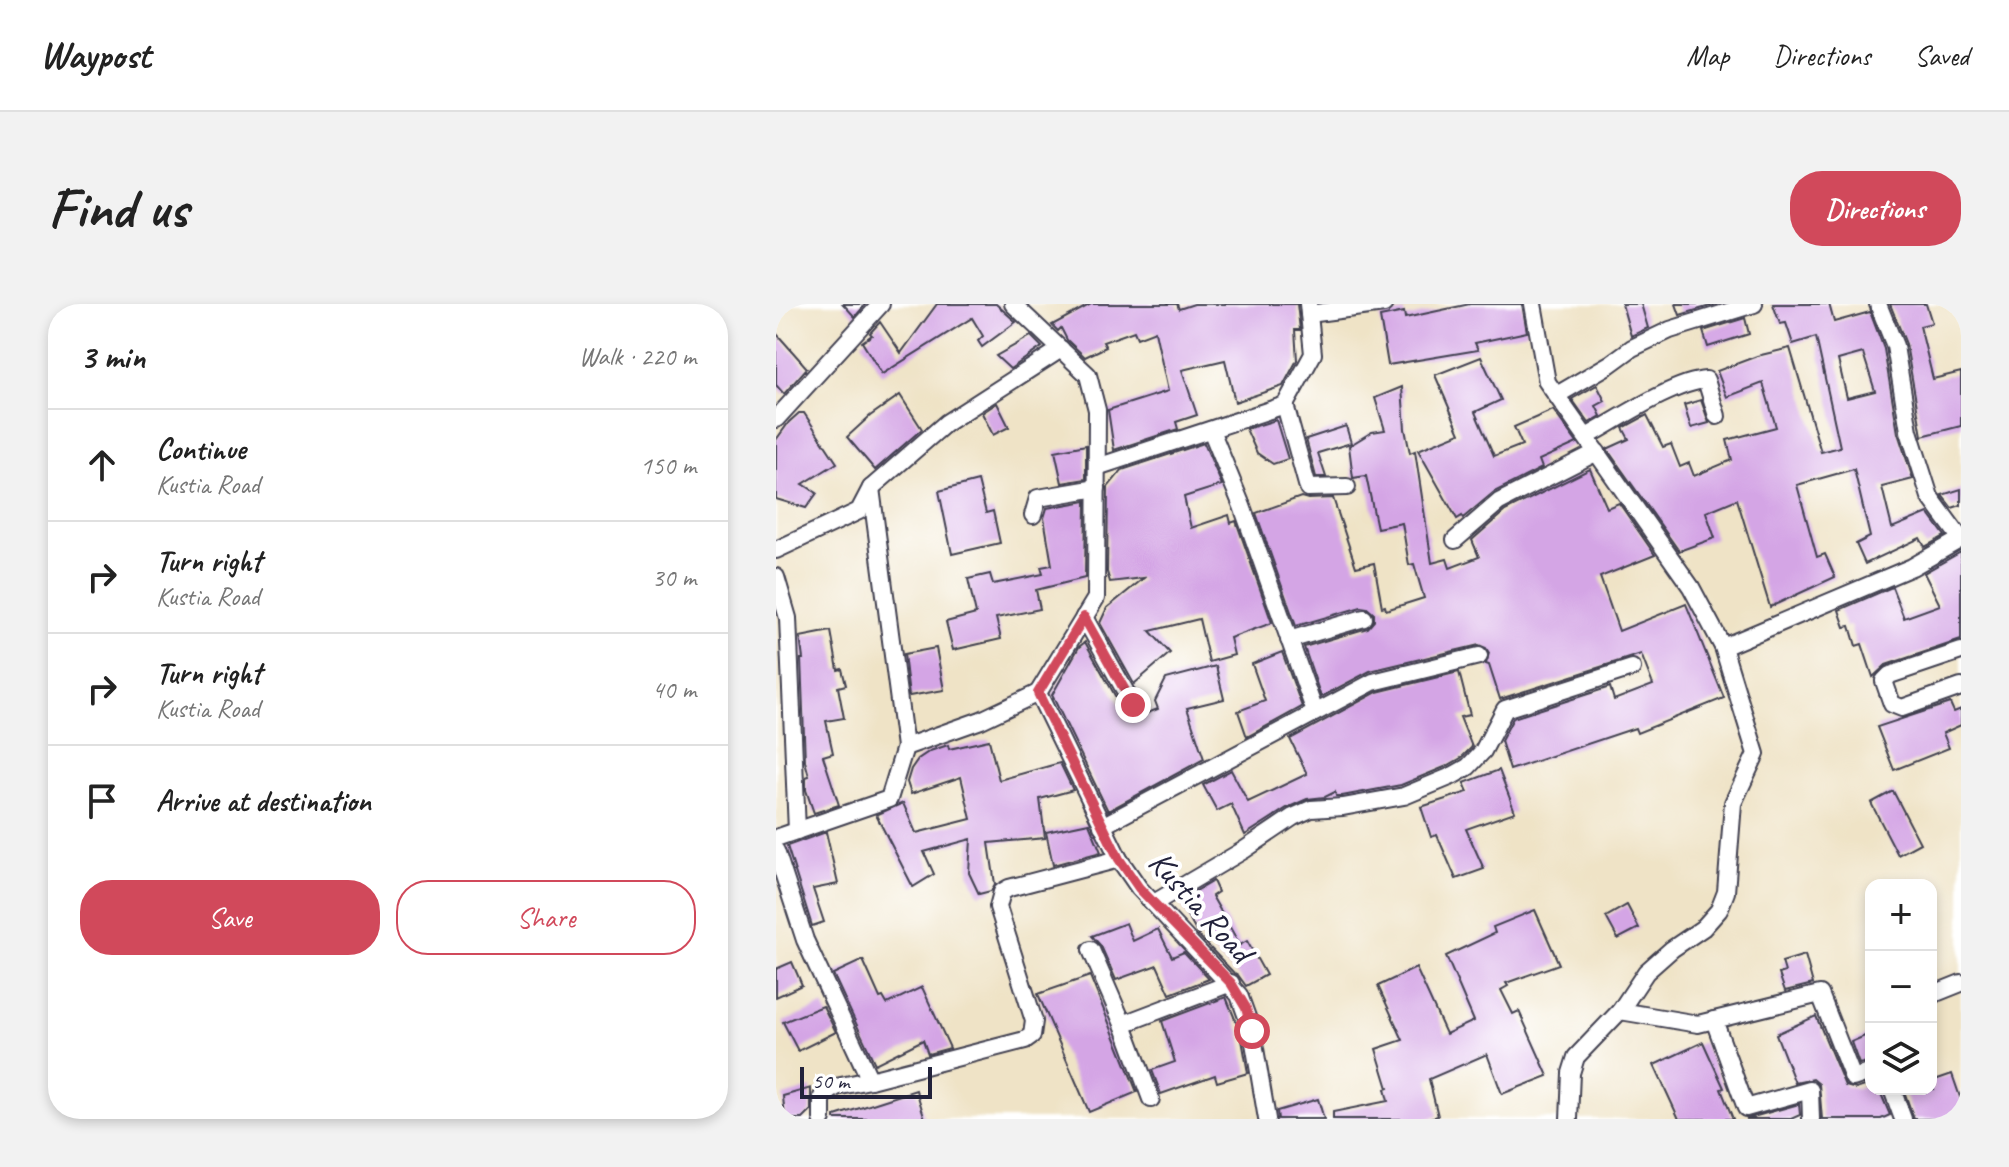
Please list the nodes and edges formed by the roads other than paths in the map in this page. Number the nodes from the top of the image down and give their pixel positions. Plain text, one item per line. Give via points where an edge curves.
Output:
1 (881, 304) edge
2 (1013, 304) edge
3 (1384, 304) edge
4 (1533, 304) edge
5 (1754, 304) edge
6 (1878, 304) edge
7 (1309, 309) edge
8 (1061, 349) junction
9 (1557, 395) junction
10 (1285, 405) junction
11 (778, 411) edge
12 (1717, 416) dead end
13 (1211, 430) junction
14 (1586, 437) junction
15 (1597, 452) junction
16 (1097, 467) junction
17 (1347, 487) dead end
18 (871, 488) junction
19 (1097, 488) junction
20 (1033, 515) dead end
21 (1961, 539) edge
22 (1455, 540) dead end
23 (776, 550) edge
24 (776, 577) edge
25 (1084, 617) junction
26 (1364, 618) dead end
27 (1289, 640) junction
28 (1723, 647) junction
29 (1961, 651) edge
30 (1479, 656) dead end
31 (1632, 668) dead end
32 (1961, 687) edge
33 (1038, 693) junction
34 (1133, 705) dead end
35 (1315, 712) junction
36 (905, 747) junction
37 (1102, 826) junction
38 (797, 831) junction
39 (776, 838) edge
40 (776, 851) edge
41 (1119, 859) junction
42 (1154, 903) junction
43 (1091, 950) dead end
44 (1231, 983) junction
45 (1961, 983) edge
46 (1937, 993) edge
47 (1620, 1011) junction
48 (1714, 1020) junction
49 (1123, 1024) junction
50 (1865, 1074) edge
51 (870, 1080) junction
52 (1894, 1095) edge
53 (1151, 1099) dead end
54 (822, 1119) edge
55 (1267, 1119) edge
56 (1569, 1119) edge
57 (1811, 1119) edge
58 (1903, 1119) edge

1 - 11 street
2 - 8 street
3 - 7 street
4 - 9 street via 1547,382
5 - 9 street via 1670,330
6 - 21 street via 1895,346 1909,431 1930,497
7 - 10 street via 1313,354
8 - 16 street via 1088,375 1097,410
8 - 18 street via 946,423
9 - 14 street
10 - 13 street
10 - 17 street via 1308,488
12 - 14 street via 1706,380 1696,381
13 - 16 street
13 - 27 street
14 - 15 street
15 - 22 street via 1499,502
15 - 28 street via 1691,587
16 - 19 street
18 - 23 street via 859,511
18 - 36 street
19 - 20 street via 1038,498
19 - 25 street via 1096,598
21 - 28 street via 1912,567
24 - 38 street via 788,618
25 - 33 street
25 - 34 street
26 - 27 street
27 - 35 street
28 - 47 street via 1756,754 1733,803 1726,892 1703,928 1646,972
29 - 32 street via 1884,681 1892,704 1902,708
30 - 35 street via 1373,682
31 - 42 street via 1505,709 1483,751 1452,776 1404,796 1311,809
33 - 36 street
33 - 37 street, Kustia Road
35 - 37 street
36 - 38 street via 889,799
37 - 41 street, Kustia Road
38 - 39 street
40 - 51 street via 805,940
41 - 42 street, Kustia Road
41 - 51 street via 1002,892 998,907 1034,1021 1032,1035
42 - 44 street, Kustia Road
43 - 49 street
44 - 49 street
44 - 55 street, Kustia Road via 1246,1008
45 - 46 street
47 - 48 street via 1698,1024
47 - 56 street via 1573,1063
48 - 50 street via 1820,994 1853,1078
48 - 57 street via 1746,1108 1810,1090
49 - 53 street
51 - 54 street via 829,1090 822,1097
52 - 58 street

